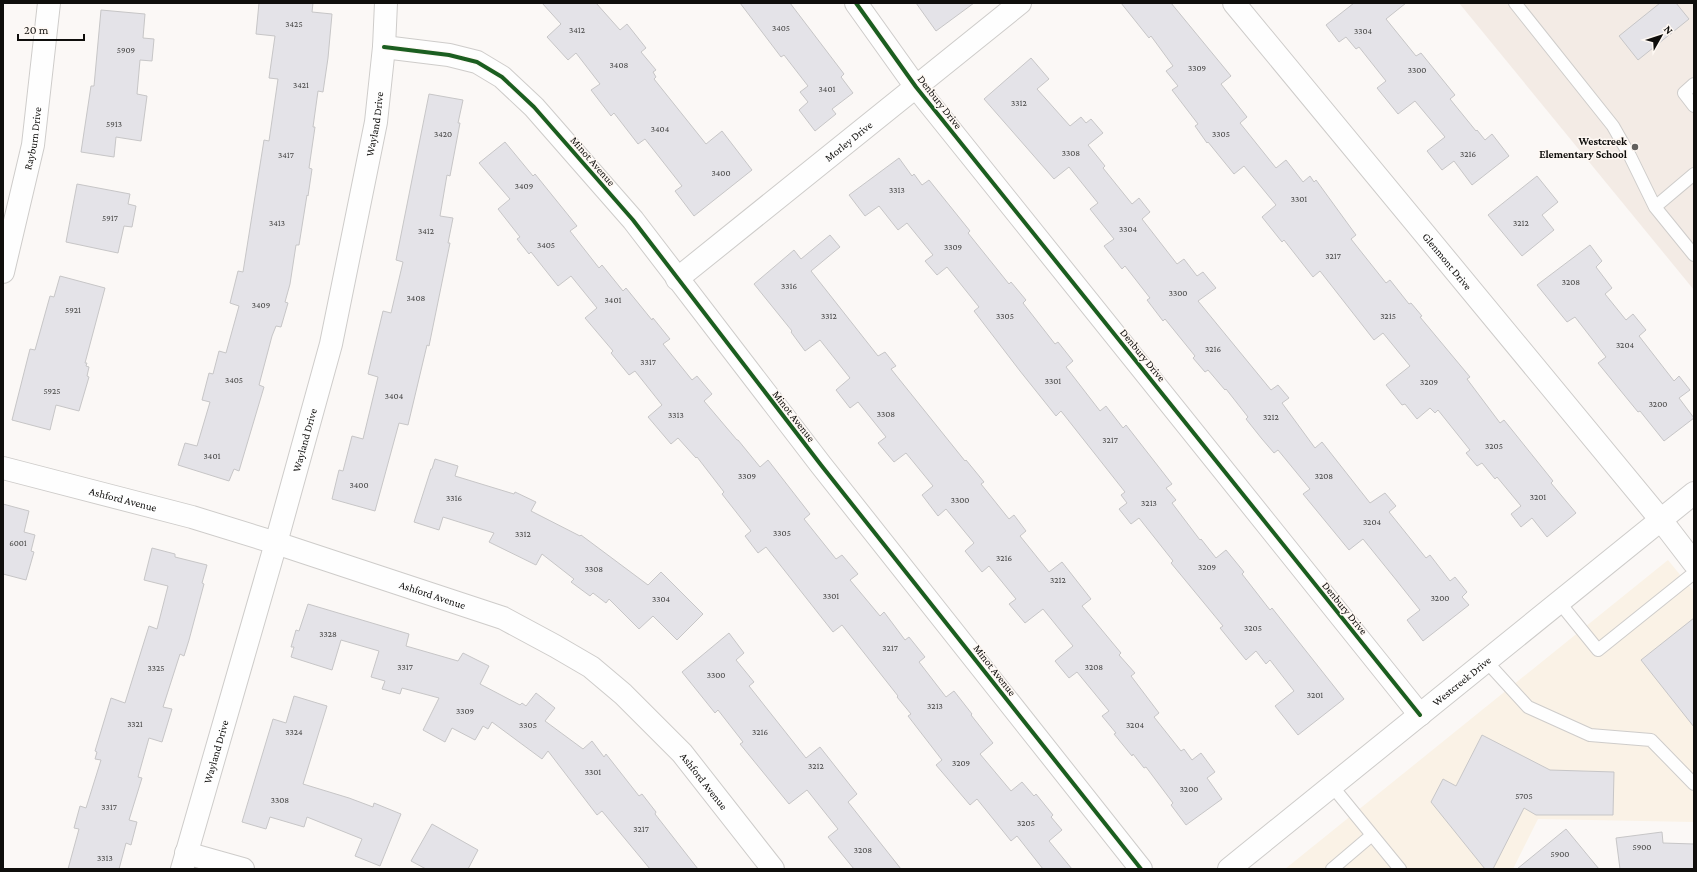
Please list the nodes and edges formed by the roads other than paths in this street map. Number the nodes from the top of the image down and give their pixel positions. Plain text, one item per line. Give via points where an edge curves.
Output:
1 (49, 3) edge
2 (386, 3) edge
3 (856, 3) edge
4 (1020, 3) edge
5 (1234, 3) edge
6 (1515, 3) edge
7 (384, 47) junction
8 (1694, 84) edge
9 (916, 87) junction
10 (1694, 106) edge
11 (1694, 174) edge
12 (1655, 207) junction
13 (1694, 255) edge
14 (3, 272) edge
15 (677, 279) junction
16 (3, 468) edge
17 (1694, 493) edge
18 (1661, 520) junction
19 (276, 543) junction
20 (1694, 563) edge
21 (1694, 573) edge
22 (1559, 602) junction
23 (1486, 662) junction
24 (1420, 715) junction
25 (1694, 784) edge
26 (1332, 786) junction
27 (1372, 835) junction
28 (184, 861) edge
29 (243, 869) edge
30 (773, 869) edge
31 (1141, 869) edge
32 (1229, 869) edge
33 (1332, 869) edge
34 (1400, 869) edge

1 - 14 street, Rayburn Drive via 33,145
2 - 7 street, Wayland Drive
3 - 9 street, Denbury Drive
4 - 9 street, Morley Drive
5 - 18 street, Glenmont Drive
6 - 12 lane via 1613,126
7 - 15 street, Minot Avenue via 470,60 502,77 534,107 628,214
7 - 19 street, Wayland Drive via 376,122 331,344
8 - 10 lane via 1684,93
9 - 15 street, Morley Drive
9 - 24 street, Denbury Drive
11 - 12 lane
12 - 13 lane
15 - 31 street, Minot Avenue
16 - 19 street, Ashford Avenue via 192,517
17 - 18 street, Westcreek Drive
18 - 20 street, Glenmont Drive
18 - 22 street, Westcreek Drive
19 - 28 street, Wayland Drive
19 - 30 street, Ashford Avenue via 503,618 591,667 623,694 682,753
21 - 22 lane via 1598,650
22 - 23 street, Westcreek Drive
23 - 24 street, Westcreek Drive
23 - 25 lane via 1528,707 1590,735 1651,740
24 - 26 street, Westcreek Drive
26 - 27 lane
26 - 32 street, Westcreek Drive
27 - 33 lane
27 - 34 lane
28 - 29 street

